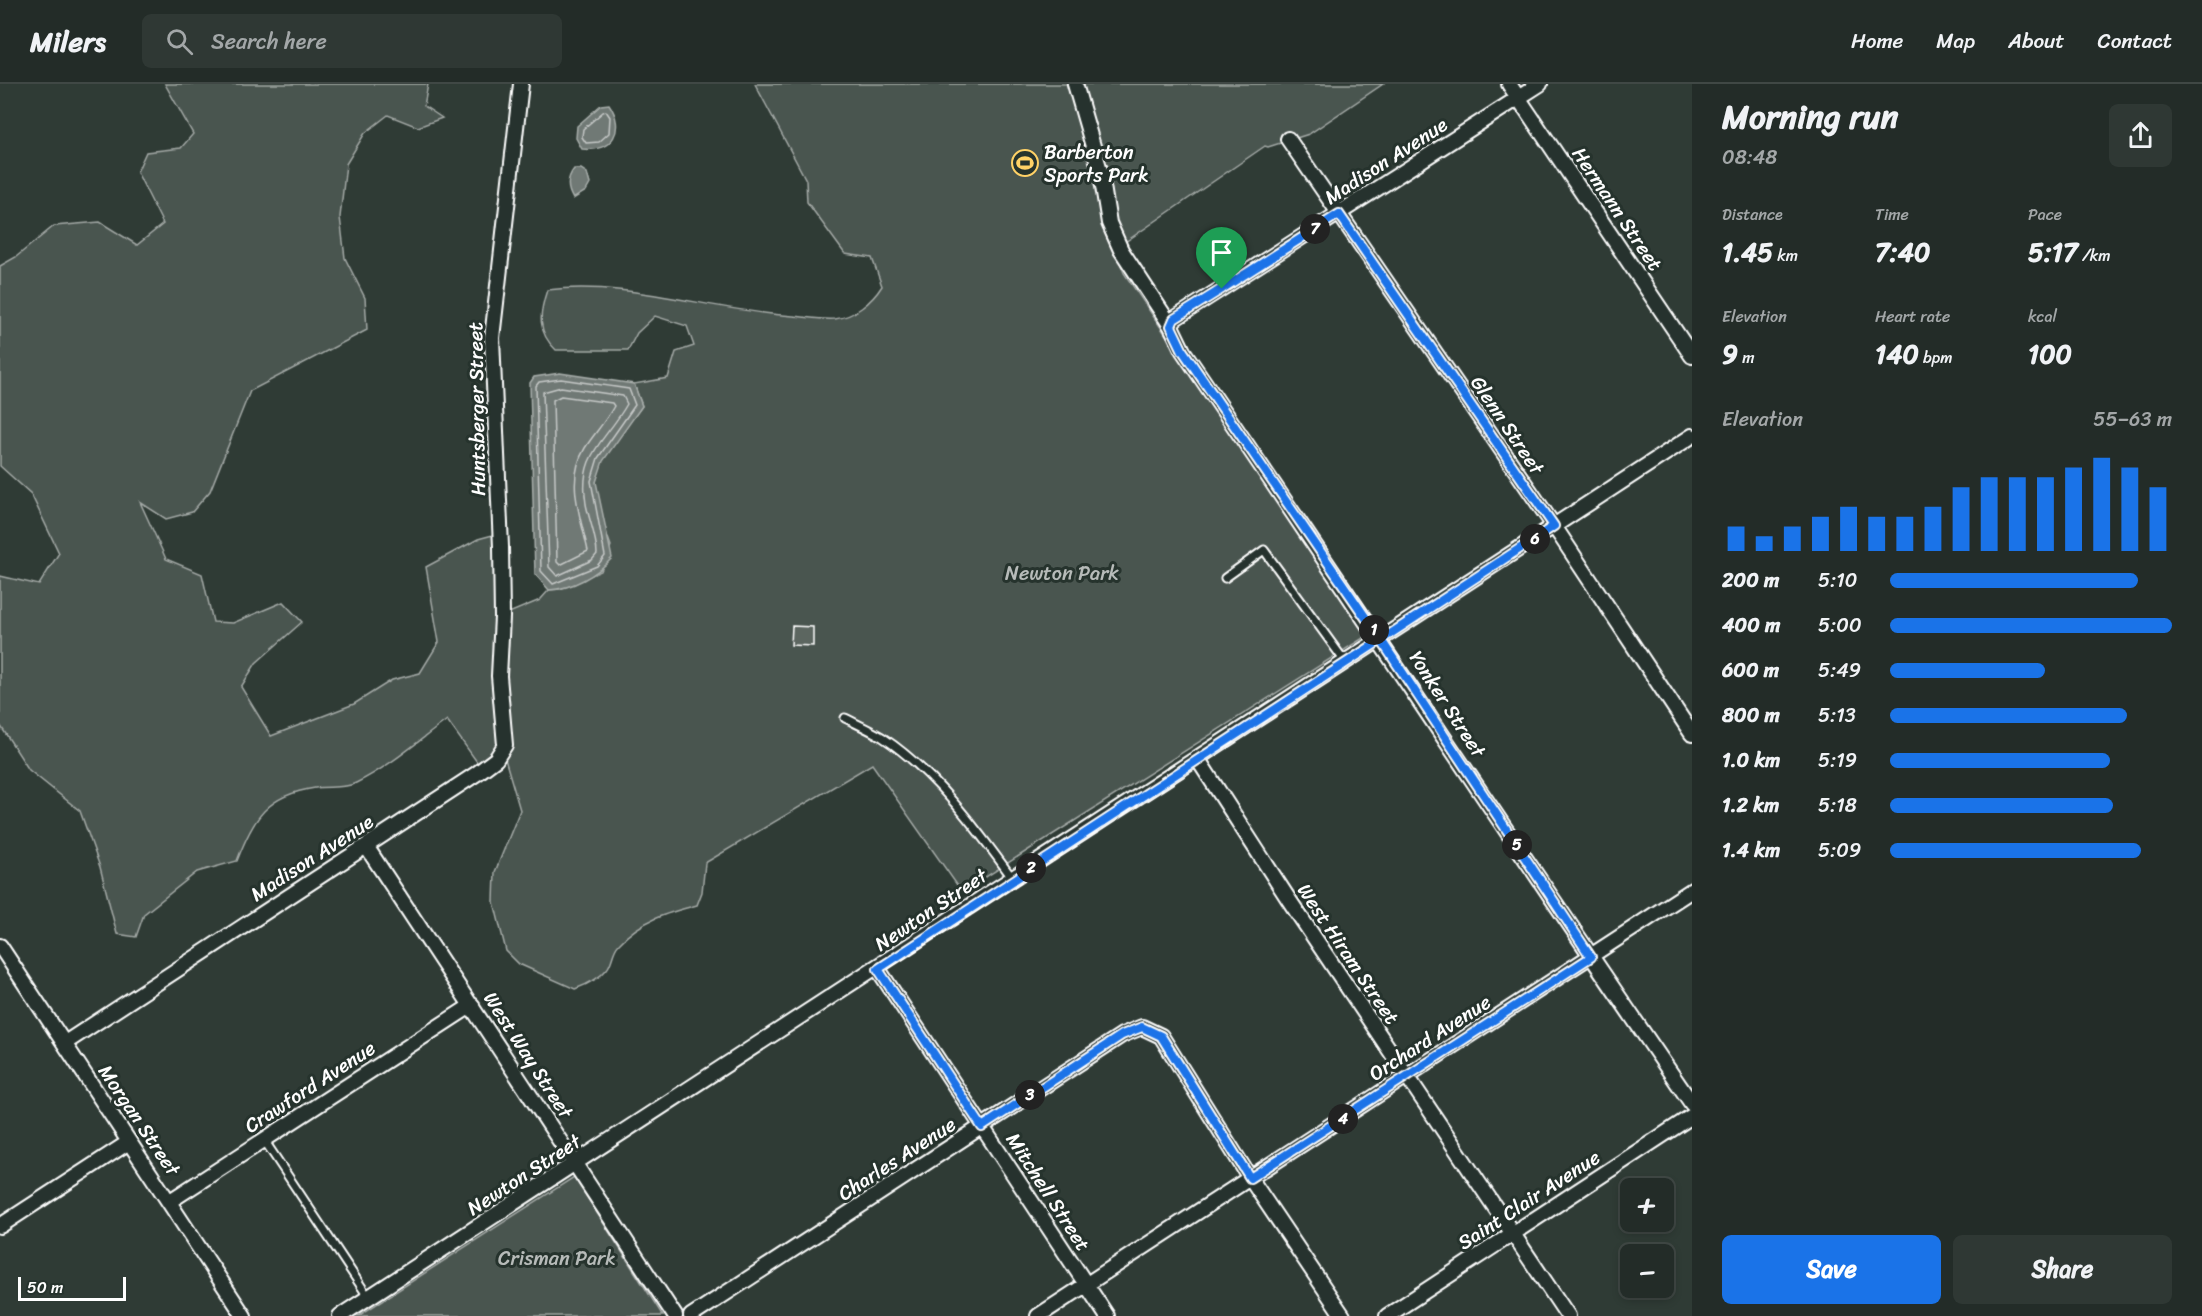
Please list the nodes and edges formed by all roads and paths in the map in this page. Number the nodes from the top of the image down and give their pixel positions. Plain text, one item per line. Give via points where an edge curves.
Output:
1 (521, 84) edge
2 (1075, 84) edge
3 (1509, 84) edge
4 (1540, 84) edge
5 (1518, 98) junction
6 (1288, 139) dead end
7 (1339, 214) junction
8 (1171, 326) junction
9 (1692, 356) edge
10 (1692, 436) edge
11 (1554, 526) junction
12 (1225, 578) dead end
13 (1381, 640) junction
14 (499, 663) joint
15 (1346, 663) junction
16 (845, 718) dead end
17 (1692, 734) edge
18 (1199, 761) junction
19 (366, 846) junction
20 (1013, 879) junction
21 (1692, 890) edge
22 (0, 946) edge
23 (1591, 957) junction
24 (878, 969) junction
25 (472, 1005) junction
26 (65, 1043) junction
27 (1406, 1076) junction
28 (1692, 1104) edge
29 (1692, 1116) edge
30 (982, 1127) junction
31 (264, 1140) junction
32 (129, 1142) junction
33 (576, 1164) junction
34 (1250, 1178) junction
35 (170, 1201) junction
36 (0, 1226) edge
37 (1513, 1234) junction
38 (1086, 1285) junction
39 (369, 1298) junction
40 (244, 1316) edge
41 (340, 1316) edge
42 (675, 1316) edge
43 (692, 1316) edge
44 (1038, 1316) edge
45 (1107, 1316) edge
46 (1343, 1316) edge
47 (1387, 1316) edge
48 (1568, 1316) edge

1 - 14 street, Huntsberger Street via 492,338 501,547
2 - 8 street, Yonker Street via 1101,174 1109,223 1120,250
3 - 5 street, Hermann Street
4 - 5 street, Madison Avenue
5 - 7 street, Madison Avenue
5 - 9 street, Hermann Street
6 - 7 street, Glenn Street
7 - 8 street, Madison Avenue via 1174,319
7 - 11 street, Glenn Street
8 - 13 street, Yonker Street via 1183,351
10 - 11 street, Newton Street
11 - 13 street, Newton Street
11 - 17 street, Glenn Street
12 - 15 lane via 1264,550
13 - 15 street, Newton Street
13 - 23 street, Yonker Street
14 - 19 street, Madison Avenue via 503,751 476,774
15 - 18 street, Newton Street
16 - 20 lane via 883,738 934,782 971,821
18 - 20 street, Newton Street
18 - 27 street, West Hiram Street
19 - 25 street, West Way Street
19 - 26 street, Madison Avenue
20 - 24 street, Newton Street
21 - 23 street, Orchard Avenue
22 - 26 street, Morgan Street
23 - 27 street, Orchard Avenue
23 - 28 street, Yonker Street
24 - 30 street, Mitchell Street
24 - 33 street, Newton Street
25 - 31 street, Crawford Avenue
25 - 33 street, West Way Street
26 - 32 street, Morgan Street
27 - 34 street, Orchard Avenue
27 - 37 street, West Hiram Street
29 - 37 street, Saint Clair Avenue
30 - 34 street, Charles Avenue via 1122,1035 1142,1027 1156,1033
30 - 38 street, Mitchell Street
30 - 43 street, Charles Avenue
31 - 35 street, Crawford Avenue
31 - 39 lane
32 - 35 street, Morgan Street
32 - 36 street
33 - 39 street, Newton Street
33 - 42 street, West Way Street
34 - 38 street, Orchard Avenue
34 - 46 street
35 - 40 street, Morgan Street
37 - 47 street, Saint Clair Avenue
37 - 48 street, West Hiram Street
38 - 44 street, Orchard Avenue
38 - 45 street, Mitchell Street
39 - 41 street, Newton Street

